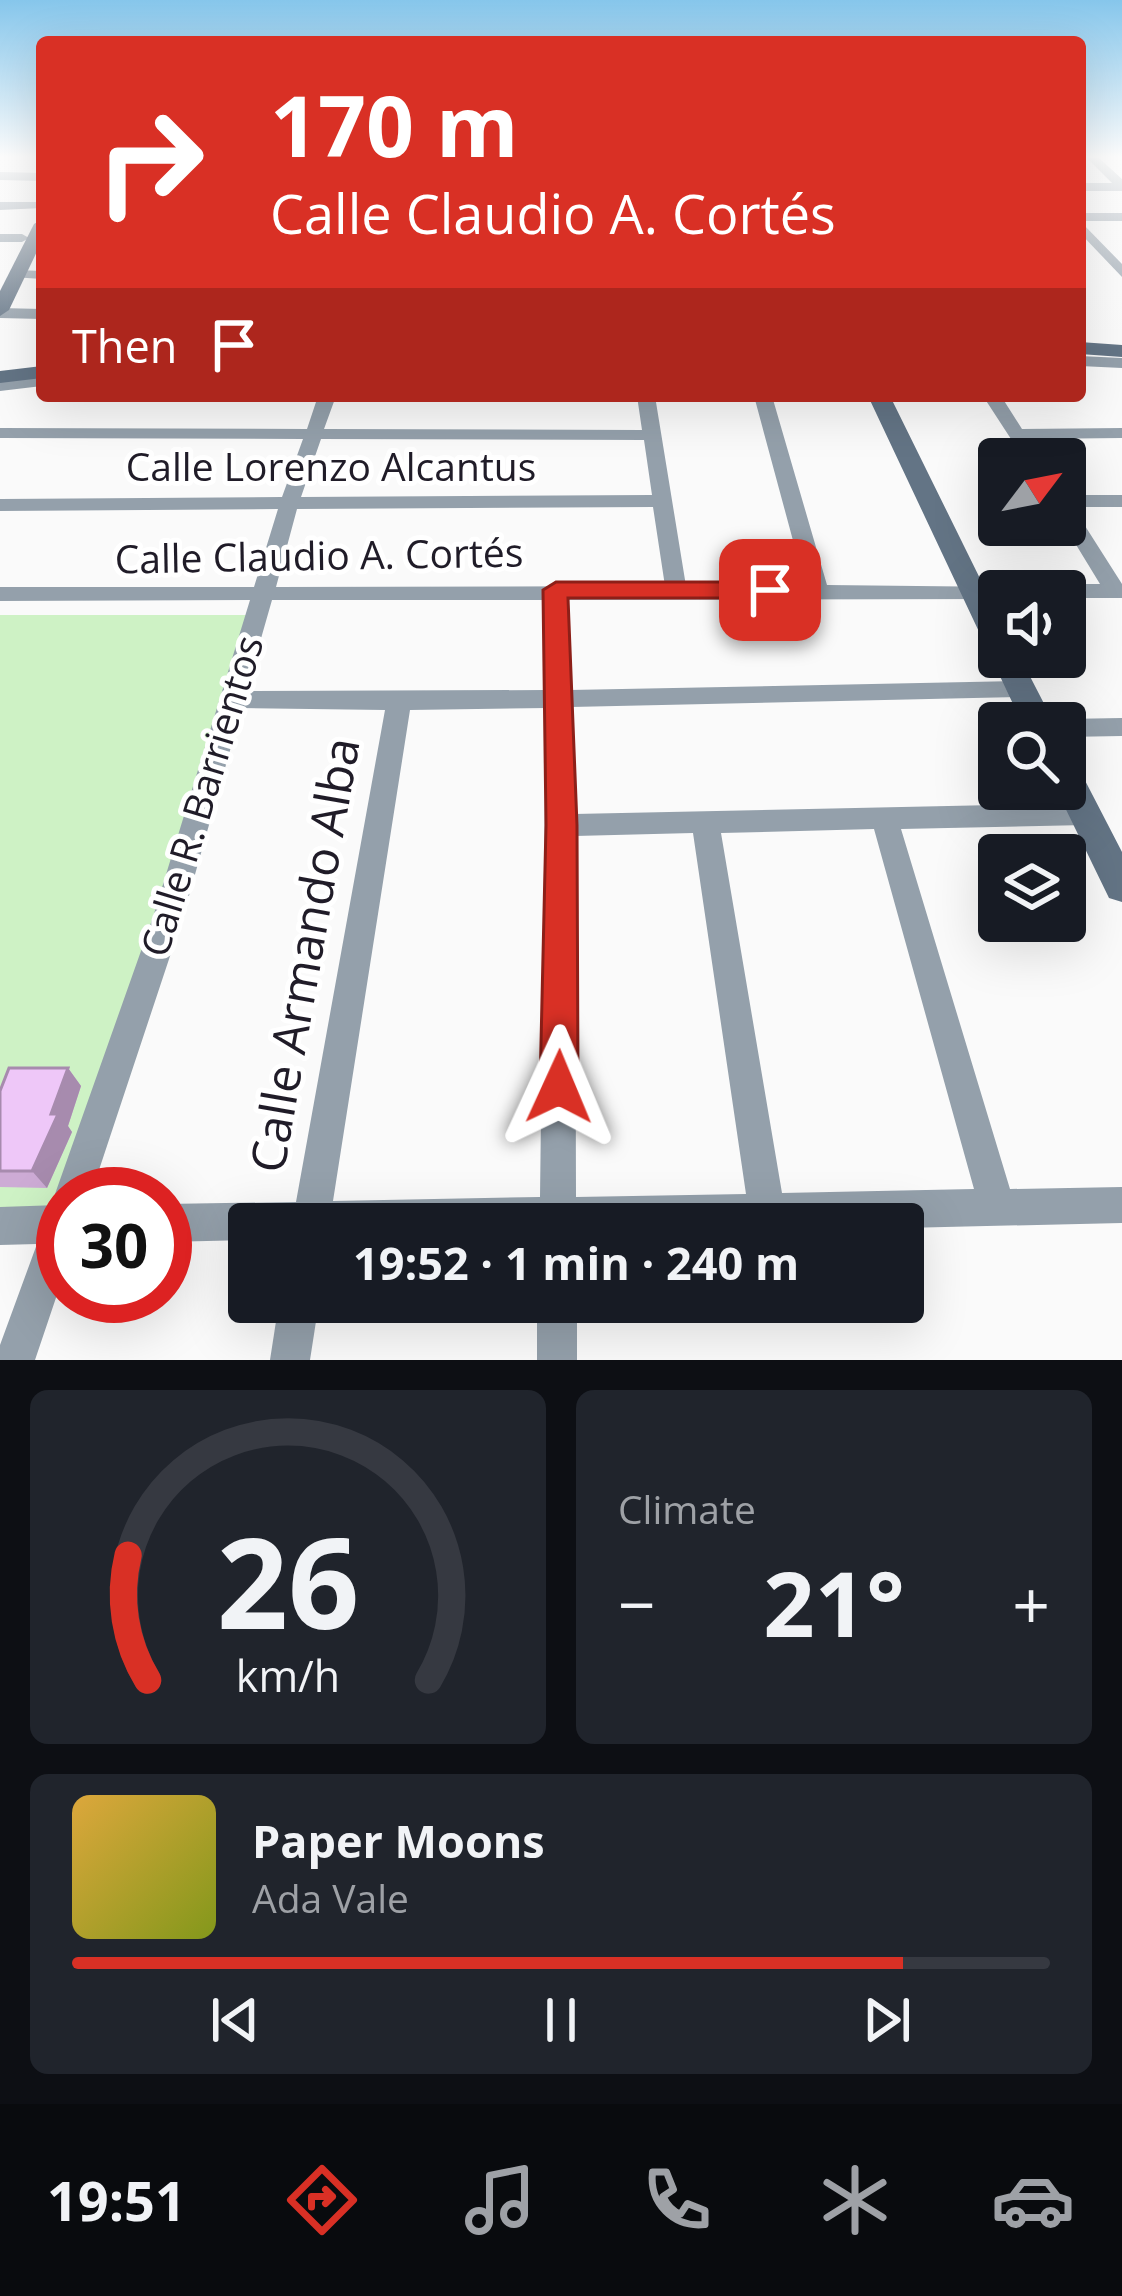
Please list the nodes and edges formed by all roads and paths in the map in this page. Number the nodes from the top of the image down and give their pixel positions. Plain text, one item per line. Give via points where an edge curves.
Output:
1 (36, 222) edge
2 (36, 224) edge
3 (1086, 229) edge
4 (0, 238) edge
5 (1102, 250) junction
6 (1122, 251) edge
7 (1122, 273) edge
8 (36, 274) edge
9 (5, 275) edge
10 (0, 312) edge
11 (36, 314) edge
12 (1086, 334) edge
13 (1122, 336) edge
14 (1086, 348) edge
15 (1122, 351) edge
16 (36, 357) edge
17 (0, 361) edge
18 (1086, 361) edge
19 (1122, 363) edge
20 (1086, 373) edge
21 (1122, 373) edge
22 (36, 377) edge
23 (0, 382) edge
24 (325, 402) edge
25 (647, 402) edge
26 (765, 402) edge
27 (882, 402) edge
28 (996, 402) edge
29 (0, 433) edge
30 (314, 433) junction
31 (1122, 433) edge
32 (1016, 434) junction
33 (652, 435) junction
34 (1019, 438) edge
35 (662, 501) junction
36 (1122, 501) edge
37 (289, 504) junction
38 (1086, 504) edge
39 (0, 505) edge
40 (1086, 540) edge
41 (556, 590) junction
42 (676, 590) junction
43 (817, 590) junction
44 (1086, 591) edge
45 (1118, 591) edge
46 (264, 592) junction
47 (970, 592) junction
48 (978, 592) edge
49 (0, 594) edge
50 (978, 607) edge
51 (1016, 678) edge
52 (1021, 689) junction
53 (559, 698) junction
54 (231, 699) junction
55 (1028, 702) edge
56 (399, 703) junction
57 (1122, 727) edge
58 (1086, 728) edge
59 (1084, 810) edge
60 (1086, 814) junction
61 (885, 821) junction
62 (704, 822) junction
63 (561, 825) junction
64 (1122, 887) edge
65 (82, 1167) edge
66 (315, 1203) edge
67 (558, 1203) edge
68 (766, 1203) edge
69 (1122, 1205) edge
70 (997, 1207) junction
71 (924, 1209) edge
72 (192, 1222) edge
73 (228, 1222) edge
74 (36, 1225) edge
75 (0, 1226) edge
76 (36, 1300) edge
77 (296, 1323) edge
78 (557, 1323) edge
79 (15, 1360) edge
80 (290, 1360) edge
81 (556, 1360) edge

1 - 4 street
2 - 9 street
3 - 5 street
5 - 6 street
5 - 7 street
8 - 9 street
9 - 10 street
10 - 11 street
12 - 13 street
14 - 15 street
16 - 17 street
18 - 19 street
20 - 21 street
22 - 23 street
24 - 30 street, Calle R. Barrientos
25 - 33 street
26 - 43 street
27 - 47 street
28 - 32 street
29 - 30 street
30 - 33 street
30 - 37 street, Calle R. Barrientos
31 - 32 street
32 - 34 street
33 - 35 street
35 - 37 street, Calle Lorenzo Alcantus
35 - 42 street
36 - 38 street
37 - 39 street, Calle Lorenzo Alcantus
37 - 46 street, Calle R. Barrientos
40 - 45 street
41 - 42 street, Calle Claudio A. Cortés
41 - 46 street, Calle Claudio A. Cortés
41 - 53 street
42 - 43 street, Calle Claudio A. Cortés
43 - 47 street, Calle Claudio A. Cortés
44 - 45 street
46 - 49 street, Calle Claudio A. Cortés
46 - 54 street, Calle R. Barrientos
47 - 48 street, Calle Claudio A. Cortés
47 - 50 street
51 - 52 street
52 - 53 street
52 - 55 street
53 - 56 street
53 - 63 street
54 - 56 street
54 - 65 street, Calle R. Barrientos
56 - 66 street, Calle Armando Alba
57 - 58 street
59 - 60 street
60 - 61 street
60 - 64 street
61 - 62 street
61 - 70 street
62 - 63 street
62 - 68 street
63 - 67 street
69 - 70 street
70 - 71 street
72 - 73 street
74 - 75 street
76 - 79 street
77 - 80 street
78 - 81 street

